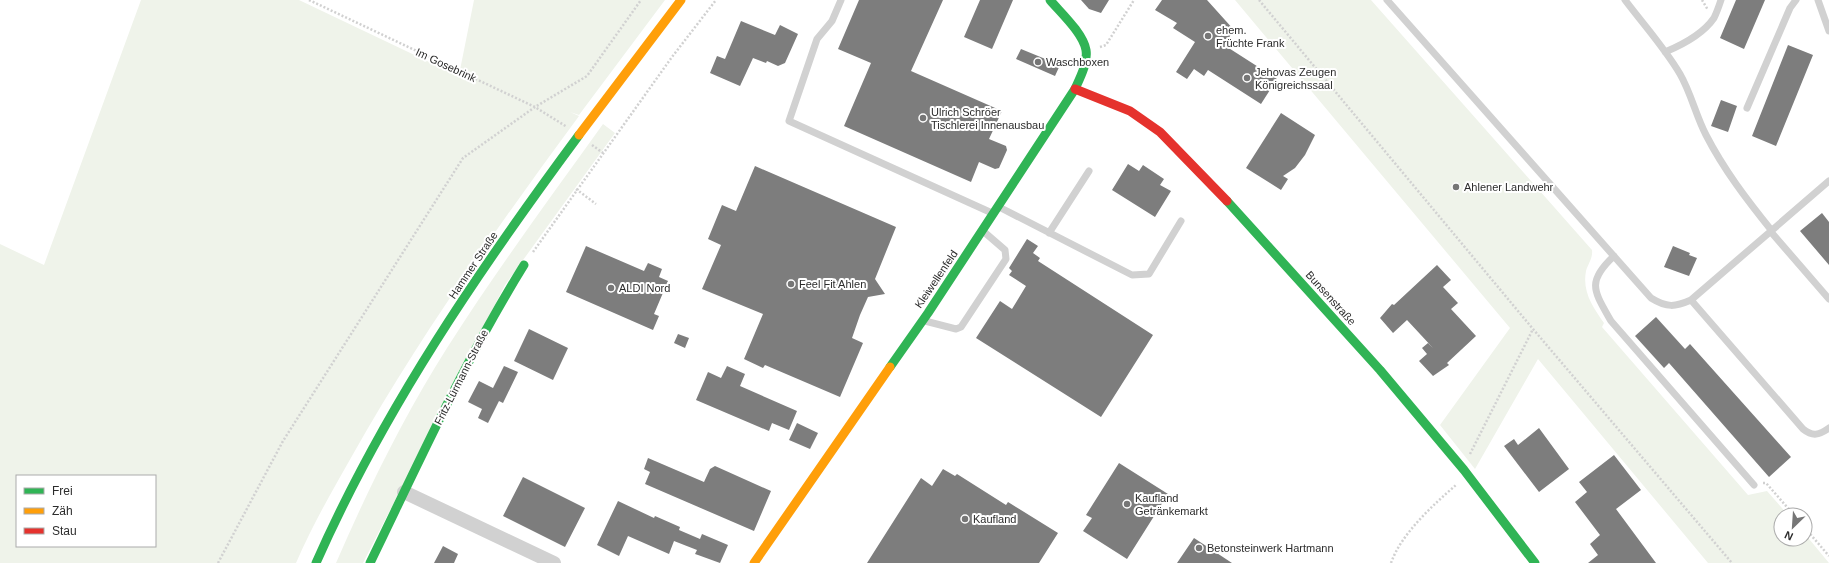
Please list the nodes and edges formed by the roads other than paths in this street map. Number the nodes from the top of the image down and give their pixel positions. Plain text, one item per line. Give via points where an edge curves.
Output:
1 (681, 0) edge
2 (841, 0) edge
3 (1050, 0) edge
4 (1387, 0) edge
5 (1625, 0) edge
6 (1721, 0) edge
7 (1796, 0) edge
8 (1818, 0) edge
9 (1829, 31) edge
10 (1665, 52) junction
11 (1075, 89) junction
12 (1747, 108) dead end
13 (1089, 171) dead end
14 (1829, 181) edge
15 (997, 211) junction
16 (1181, 221) dead end
17 (983, 231) junction
18 (1771, 231) junction
19 (1049, 232) junction
20 (1614, 256) junction
21 (524, 265) road end
22 (1829, 299) edge
23 (1691, 300) junction
24 (923, 320) junction
25 (1829, 428) edge
26 (1754, 485) road end
27 (404, 492) junction
28 (316, 563) edge
29 (370, 563) edge
30 (554, 563) edge
31 (754, 563) edge
32 (1536, 563) edge

1 - 28 street, Hammer Straße via 497,249 438,339 347,494
2 - 15 lane via 832,21 817,39 790,121
3 - 11 street, Kleiwellenfeld via 1076,32 1086,50 1084,69
4 - 20 lane
5 - 10 lane
6 - 10 lane via 1714,18 1707,25 1686,42
7 - 12 lane via 1790,8
8 - 9 lane
10 - 18 lane via 1681,75 1705,134 1720,161
11 - 15 street, Kleiwellenfeld
11 - 32 street, Bunsenstraße via 1130,111 1160,132 1223,197 1380,370 1464,470
13 - 19 lane
14 - 18 lane
15 - 17 street, Kleiwellenfeld
15 - 19 lane
16 - 19 lane via 1149,274 1132,275
17 - 24 street, Kleiwellenfeld
17 - 24 lane via 1005,250 1006,258 961,327 956,329
18 - 22 lane
18 - 23 lane
20 - 23 lane via 1651,298 1661,305 1678,306
20 - 26 lane via 1596,277 1595,290 1611,321
21 - 27 street, Fritz-Lürmann-Straße via 474,350
23 - 25 lane via 1803,429 1810,434 1818,435
24 - 31 street, Kleiwellenfeld
27 - 29 street, Fritz-Lürmann-Straße
27 - 30 street

